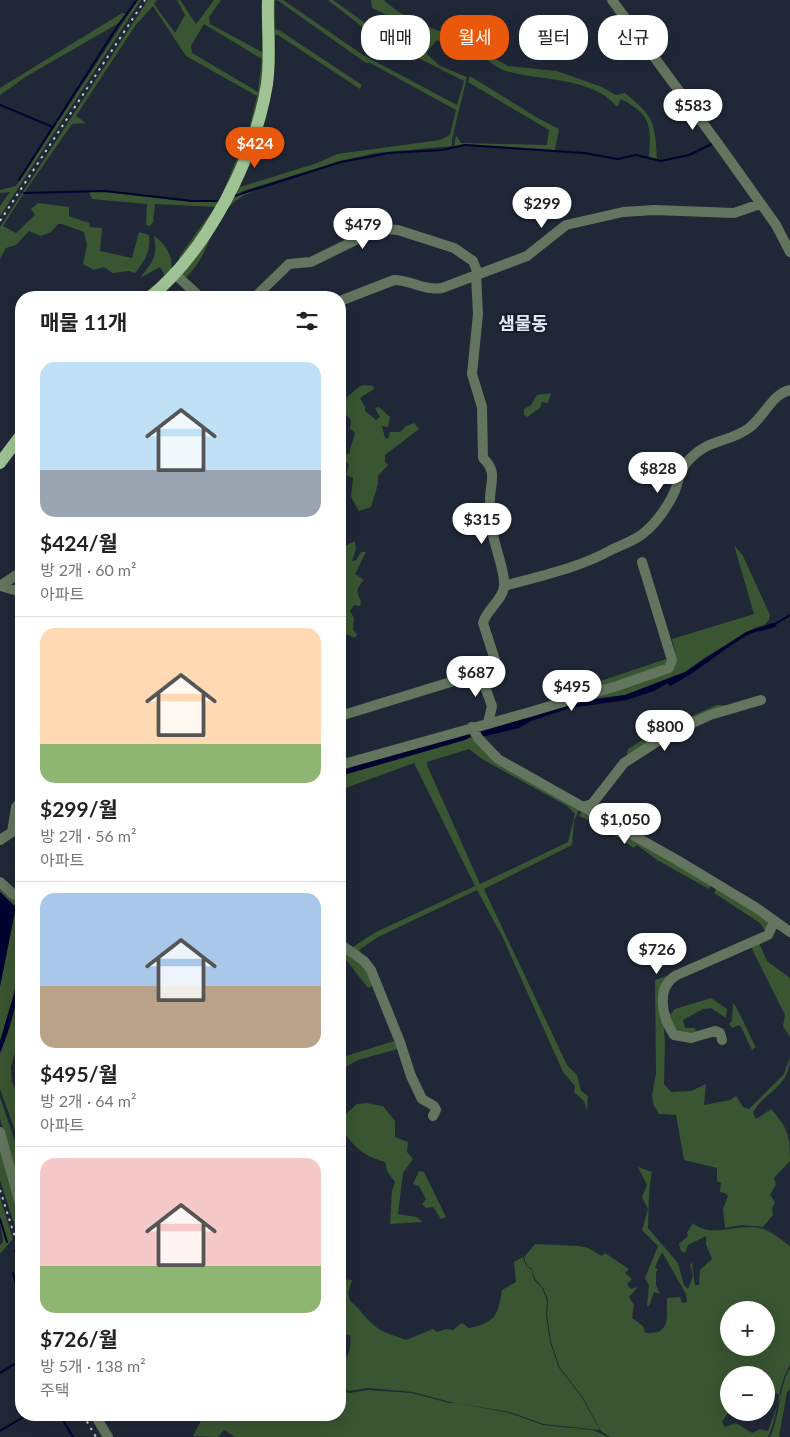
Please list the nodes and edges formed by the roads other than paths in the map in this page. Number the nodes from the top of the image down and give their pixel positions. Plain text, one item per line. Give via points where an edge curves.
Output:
1 (268, 0) edge
2 (612, 0) edge
3 (760, 204) junction
4 (790, 252) edge
5 (175, 274) junction
6 (477, 274) junction
7 (157, 291) edge
8 (193, 291) edge
9 (261, 291) edge
10 (346, 299) edge
11 (790, 390) edge
12 (15, 443) edge
13 (0, 463) edge
14 (642, 562) dead end
15 (15, 576) edge
16 (1, 586) edge
17 (504, 586) junction
18 (15, 590) edge
19 (480, 673) junction
20 (761, 700) dead end
21 (346, 714) edge
22 (488, 722) junction
23 (475, 733) junction
24 (346, 764) edge
25 (583, 807) junction
26 (15, 813) edge
27 (0, 840) edge
28 (0, 882) edge
29 (15, 895) edge
30 (774, 922) junction
31 (790, 932) edge
32 (346, 948) edge
33 (722, 1040) dead end
34 (433, 1116) dead end
35 (0, 1132) edge
36 (15, 1186) edge
37 (99, 1421) edge
38 (108, 1437) edge

1 - 5 main road via 268,66 258,118 222,208
2 - 3 street
3 - 4 street
3 - 6 street via 734,214 654,210 623,212 566,225 527,256
5 - 7 main road
5 - 8 street
6 - 9 street via 473,261 454,248 398,230 384,229 311,262 289,264
6 - 10 street via 435,289 394,280
6 - 17 street via 478,314 472,374 482,407 483,458 494,474 490,499 492,530
11 - 17 street via 778,396 757,422 743,432 711,443 696,453 680,472 674,493 659,515 637,538 604,556
12 - 13 main road
14 - 22 street via 672,660 669,668
15 - 16 street
16 - 18 street
17 - 19 street via 483,623 496,663
19 - 21 street
19 - 22 street via 492,706
20 - 25 street via 710,715 668,735 630,758 592,804
22 - 23 street
23 - 24 street
23 - 25 street via 498,759
25 - 30 street via 678,860
26 - 27 street via 12,832
28 - 29 street
30 - 31 street
30 - 33 street via 768,935 678,975 665,986 662,998 674,1035 690,1038 715,1031
32 - 34 street via 371,970 411,1076 422,1099 436,1110
35 - 36 street
37 - 38 street

